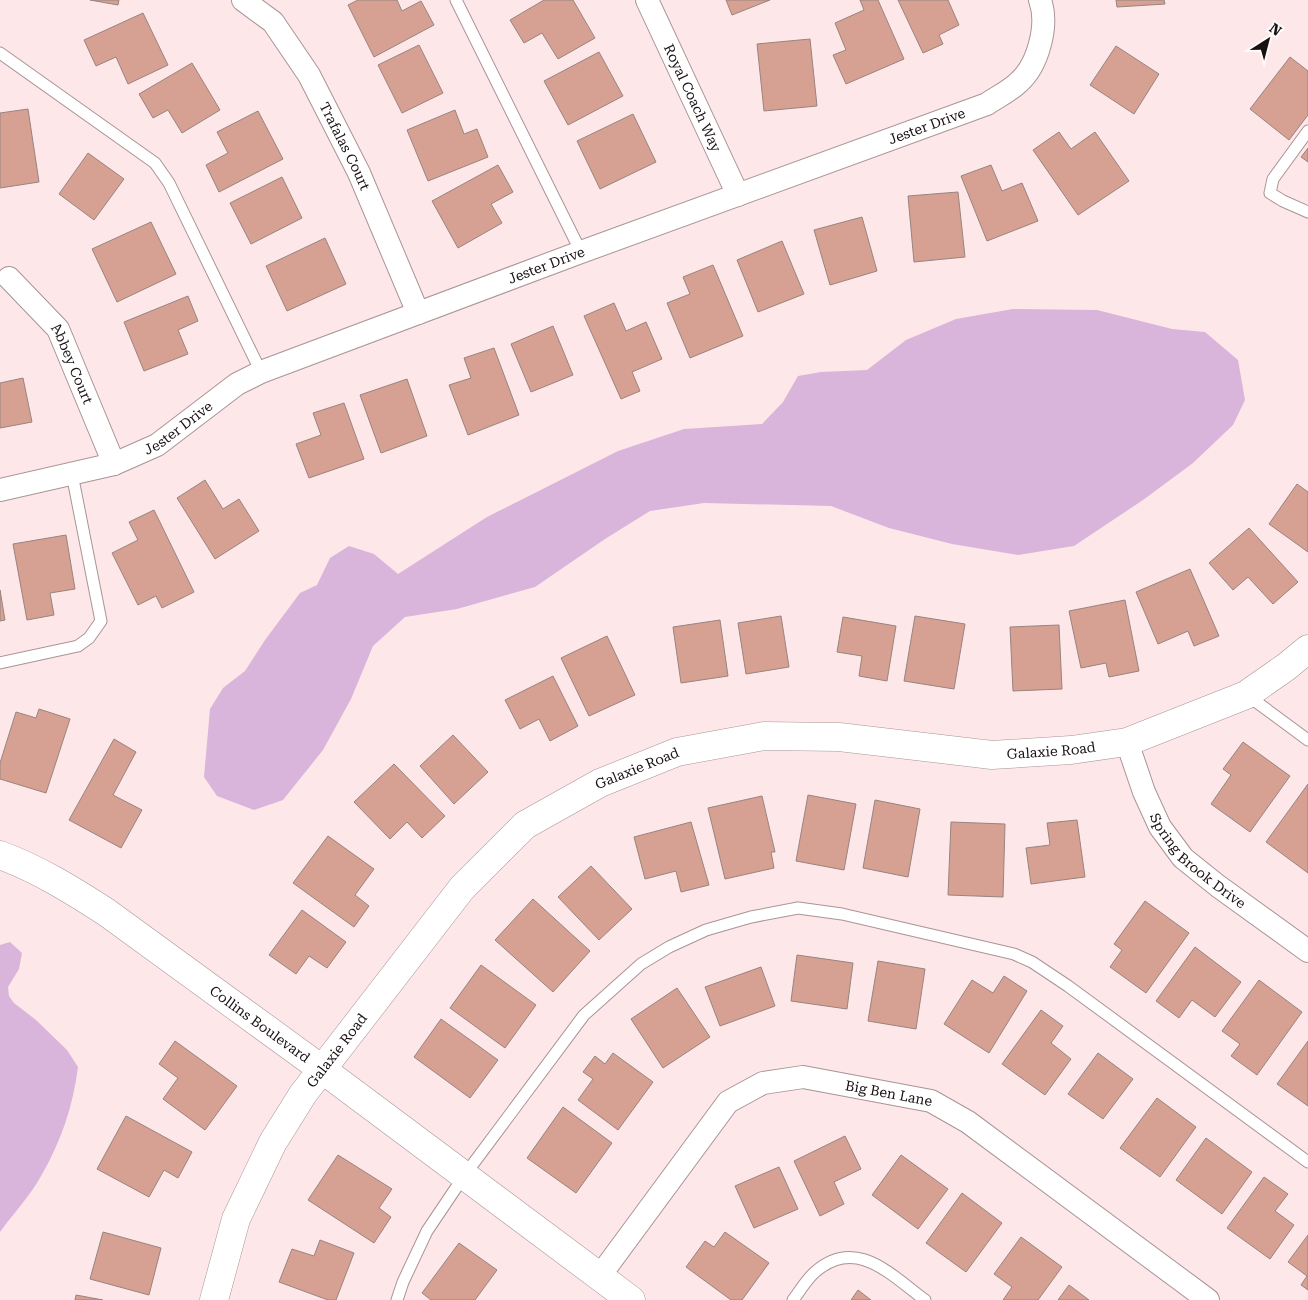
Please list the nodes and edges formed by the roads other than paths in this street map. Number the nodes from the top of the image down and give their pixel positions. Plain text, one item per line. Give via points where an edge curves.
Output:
1 (243, 0) edge
2 (456, 0) edge
3 (647, 0) edge
4 (1040, 0) edge
5 (0, 53) edge
6 (1308, 131) edge
7 (738, 195) junction
8 (1308, 212) edge
9 (581, 252) junction
10 (4, 280) edge
11 (418, 313) junction
12 (261, 372) junction
13 (114, 464) junction
14 (72, 474) junction
15 (0, 490) edge
16 (1308, 649) edge
17 (0, 663) edge
18 (1246, 695) junction
19 (1308, 740) edge
20 (1127, 742) junction
21 (0, 855) edge
22 (1308, 952) edge
23 (323, 1070) junction
24 (1308, 1162) edge
25 (464, 1176) junction
26 (599, 1277) junction
27 (214, 1300) edge
28 (397, 1300) edge
29 (631, 1300) edge
30 (793, 1300) edge
31 (926, 1300) edge
32 (1208, 1300) edge

1 - 11 street, Trafalas Court via 273,22 309,75 359,173
2 - 9 lane
3 - 7 street, Royal Coach Way
4 - 7 street, Jester Drive via 1043,7 1042,41 1030,69 1018,83 987,104
5 - 12 lane via 154,163 169,183
6 - 8 lane via 1273,179 1270,193
7 - 9 street, Jester Drive
9 - 11 street, Jester Drive
10 - 13 street, Abbey Court via 58,329
11 - 12 street, Jester Drive
12 - 13 street, Jester Drive via 236,384 157,444
13 - 14 street, Jester Drive
14 - 15 street, Jester Drive
14 - 17 lane via 101,621 89,638 78,646
16 - 18 street, Galaxie Road
18 - 19 lane
18 - 20 street, Galaxie Road
20 - 22 street, Spring Brook Drive via 1160,827 1183,858
20 - 23 street, Galaxie Road via 1071,750 992,755 839,737 764,736 677,752 600,783 525,825 462,888
21 - 23 street, Collins Boulevard via 74,891 106,912
23 - 25 street, Collins Boulevard
23 - 27 street, Galaxie Road via 303,1094 273,1142 236,1219
24 - 25 lane via 1032,962 1014,954 948,938 842,914 798,908 706,930 642,964 584,1015
25 - 26 street, Collins Boulevard
25 - 28 lane via 427,1231
26 - 29 street, Collins Boulevard
26 - 32 street, Big Ben Lane via 728,1102 763,1083 803,1077 931,1102 968,1122
30 - 31 lane via 814,1273 841,1257 855,1256 868,1260

